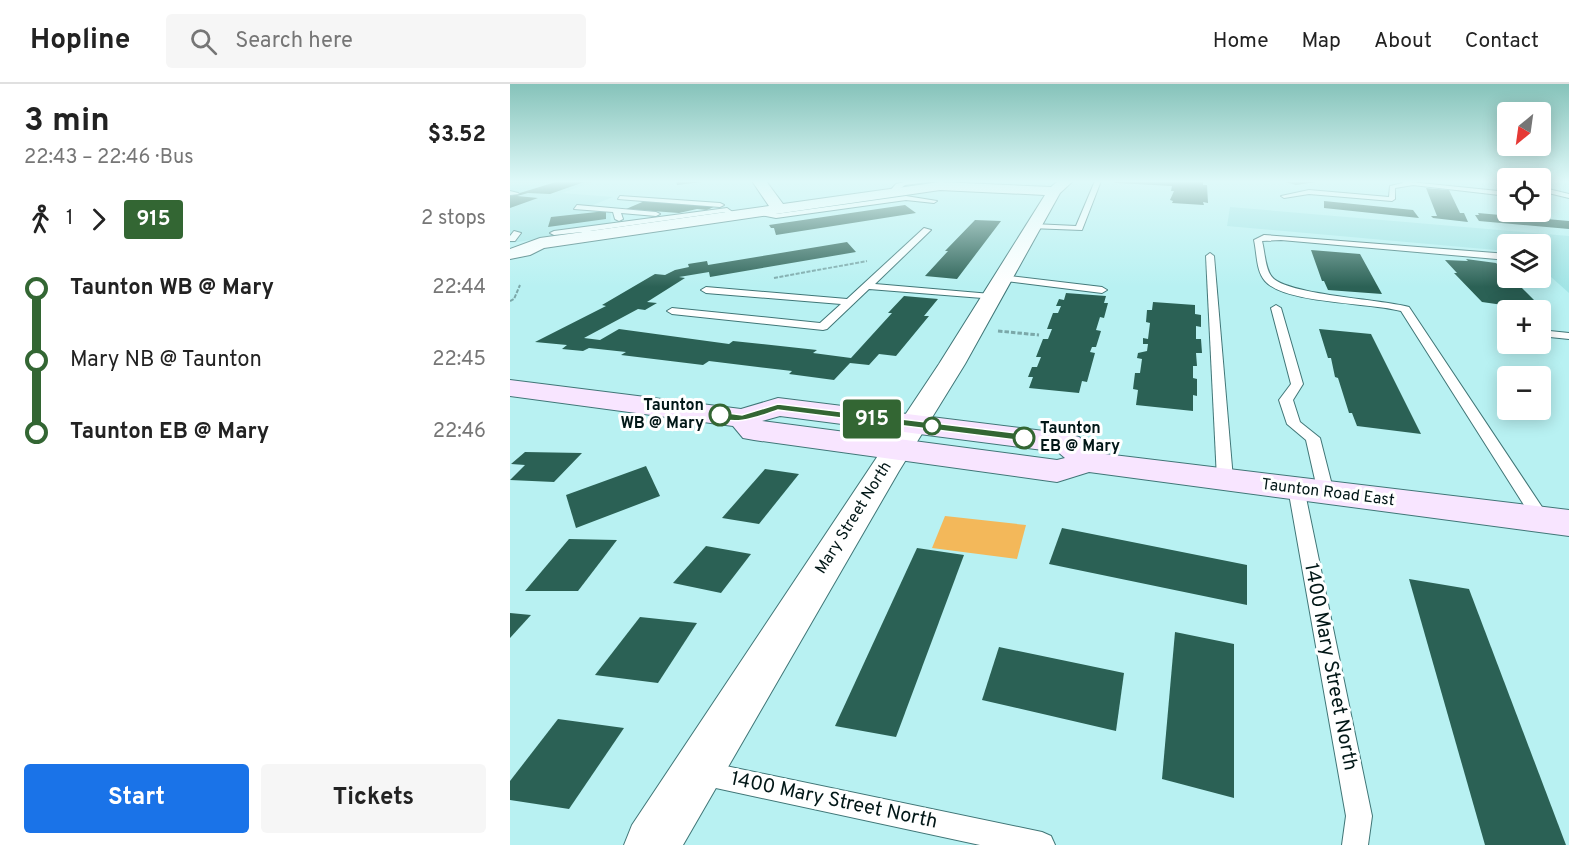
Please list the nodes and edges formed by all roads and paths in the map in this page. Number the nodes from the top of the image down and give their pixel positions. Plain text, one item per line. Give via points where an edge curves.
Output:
1 (618, 217) edge
2 (659, 217) edge
3 (698, 217) edge
4 (1039, 217) edge
5 (1084, 217) edge
6 (676, 219) junction
7 (621, 224) junction
8 (641, 225) junction
9 (1033, 226) junction
10 (927, 230) dead end
11 (586, 232) junction
12 (512, 241) edge
13 (901, 255) junction
14 (1210, 256) dead end
15 (1497, 256) edge
16 (872, 283) junction
17 (520, 285) dead end
18 (996, 288) junction
19 (706, 290) dead end
20 (1101, 290) dead end
21 (721, 291) junction
22 (510, 301) edge
23 (850, 302) junction
24 (1276, 308) dead end
25 (672, 311) dead end
26 (972, 329) junction
27 (1551, 334) edge
28 (1039, 335) dead end
29 (1569, 336) edge
30 (510, 388) edge
31 (905, 437) junction
32 (1225, 479) junction
33 (1311, 490) junction
34 (1556, 521) edge
35 (696, 771) junction
36 (652, 845) edge
37 (1042, 845) edge
38 (1355, 845) edge

1 - 7 lane
2 - 6 lane
3 - 6 street
4 - 9 street, Mary Street North
5 - 9 lane via 1079,228
6 - 8 street
7 - 8 lane
7 - 11 lane
8 - 11 street
9 - 18 street, Mary Street North
10 - 13 lane
11 - 12 street via 547,238 524,251
13 - 16 lane
13 - 21 path
14 - 32 lane
15 - 34 lane via 1270,237 1258,240 1267,278 1273,283 1309,295 1405,309
16 - 18 lane
16 - 23 lane
17 - 22 path
18 - 20 lane
18 - 26 street, Mary Street North
19 - 21 lane
21 - 23 lane
23 - 25 lane via 823,327
24 - 33 lane, 1400 Mary Street North via 1297,384 1286,400 1294,424 1313,438
26 - 28 path
26 - 31 street, Mary Street North
27 - 29 lane
30 - 31 main road, Taunton Road East via 742,418 754,431
31 - 32 main road, Taunton Road East via 1057,471 1088,462
31 - 35 street, Mary Street North
32 - 33 main road, Taunton Road East
33 - 34 main road, Taunton Road East
33 - 38 lane, 1400 Mary Street North via 1359,816
35 - 36 street, Mary Street North
35 - 37 lane, 1400 Mary Street North

